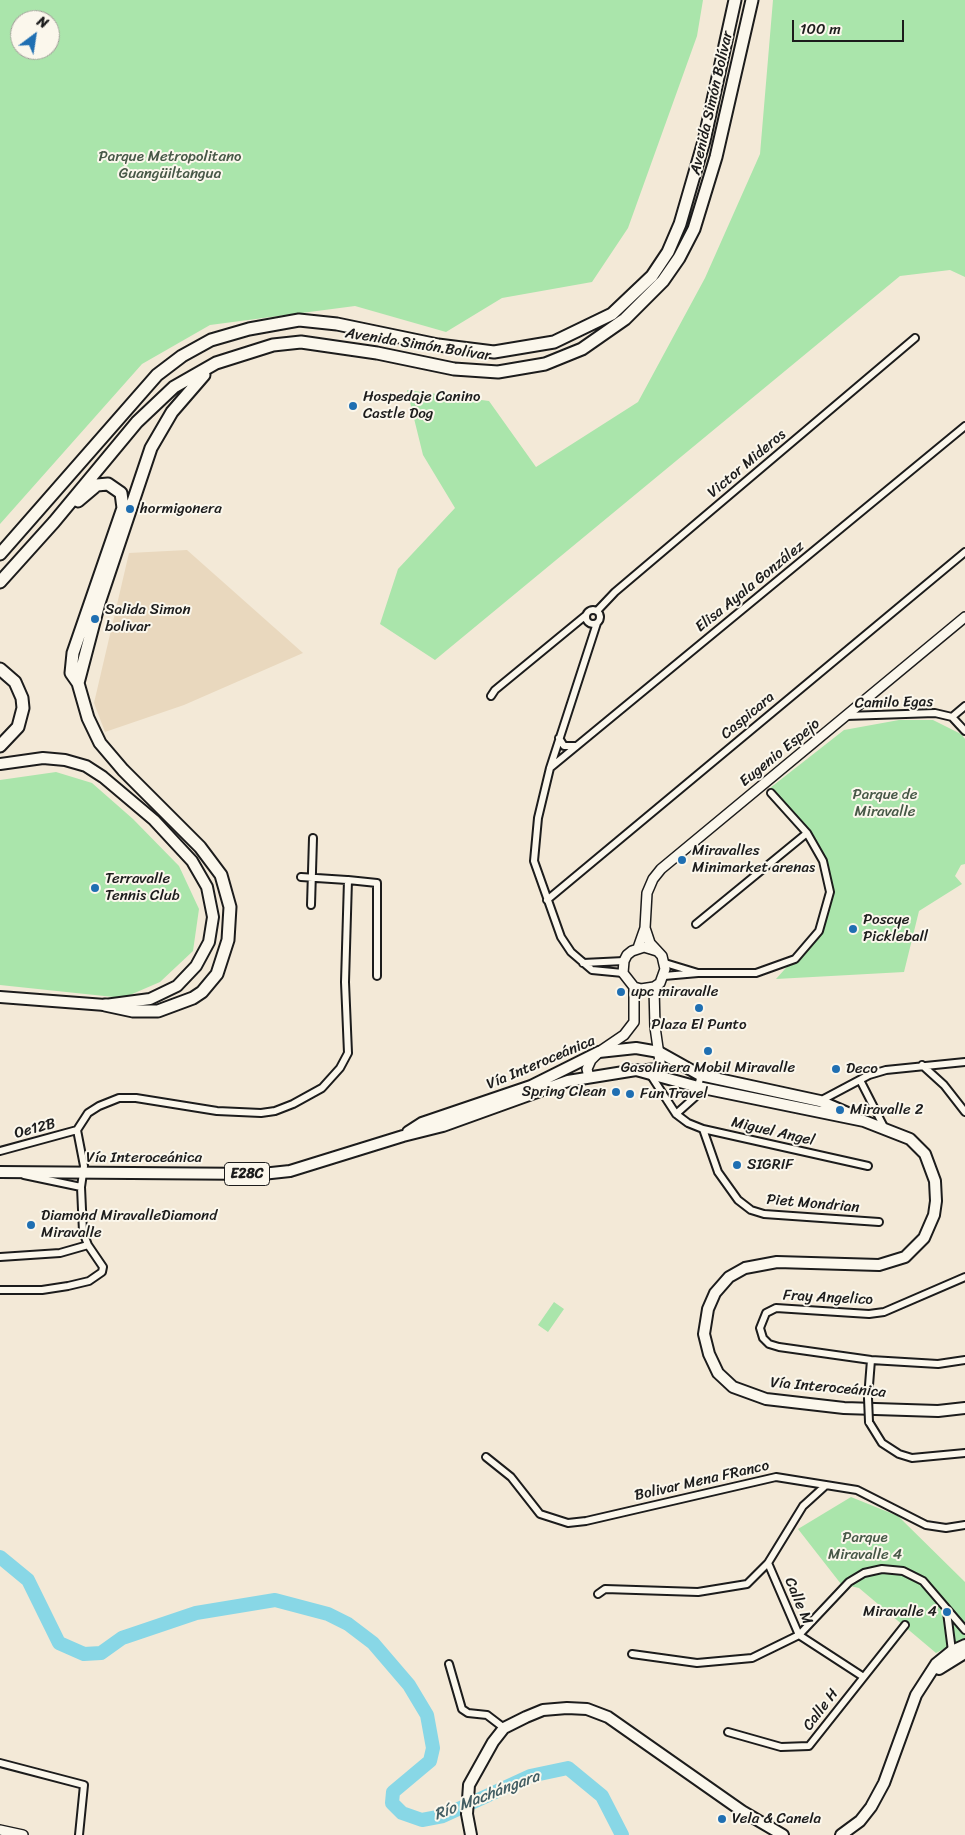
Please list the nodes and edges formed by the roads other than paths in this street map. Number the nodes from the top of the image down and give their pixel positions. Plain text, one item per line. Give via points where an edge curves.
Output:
1 (735, 0) edge
2 (752, 0) edge
3 (915, 338) dead end
4 (216, 363) junction
5 (965, 426) edge
6 (54, 522) junction
7 (965, 552) edge
8 (0, 554) edge
9 (0, 582) edge
10 (597, 611) junction
11 (585, 616) junction
12 (965, 617) edge
13 (598, 623) junction
14 (0, 669) edge
15 (78, 683) junction
16 (491, 696) dead end
17 (965, 706) edge
18 (846, 716) junction
19 (952, 717) junction
20 (965, 731) edge
21 (559, 738) junction
22 (0, 746) edge
23 (575, 746) junction
24 (0, 764) edge
25 (550, 768) junction
26 (771, 793) dead end
27 (807, 833) junction
28 (313, 838) dead end
29 (301, 877) dead end
30 (311, 878) junction
31 (347, 880) junction
32 (547, 900) junction
33 (311, 905) dead end
34 (696, 924) dead end
35 (645, 928) junction
36 (638, 948) junction
37 (657, 951) junction
38 (624, 960) junction
39 (583, 963) junction
40 (665, 963) junction
41 (623, 973) junction
42 (698, 973) junction
43 (377, 976) dead end
44 (664, 976) junction
45 (634, 987) junction
46 (654, 987) junction
47 (0, 997) edge
48 (105, 1005) junction
49 (598, 1052) junction
50 (660, 1052) junction
51 (965, 1062) edge
52 (922, 1065) junction
53 (636, 1070) junction
54 (650, 1074) junction
55 (700, 1075) junction
56 (589, 1077) junction
57 (860, 1080) junction
58 (698, 1087) junction
59 (820, 1101) junction
60 (799, 1108) junction
61 (965, 1112) edge
62 (676, 1114) junction
63 (864, 1121) junction
64 (884, 1127) junction
65 (703, 1129) junction
66 (77, 1130) junction
67 (403, 1136) junction
68 (0, 1151) edge
69 (868, 1166) dead end
70 (0, 1172) edge
71 (14, 1172) junction
72 (84, 1173) junction
73 (81, 1187) junction
74 (879, 1222) dead end
75 (88, 1244) junction
76 (0, 1257) edge
77 (965, 1277) edge
78 (0, 1290) edge
79 (871, 1360) junction
80 (965, 1360) edge
81 (965, 1408) edge
82 (965, 1453) edge
83 (486, 1457) dead end
84 (825, 1486) junction
85 (965, 1525) edge
86 (768, 1563) junction
87 (598, 1594) dead end
88 (947, 1612) junction
89 (906, 1625) dead end
90 (965, 1630) edge
91 (799, 1635) junction
92 (965, 1645) edge
93 (952, 1651) junction
94 (965, 1653) edge
95 (632, 1654) dead end
96 (449, 1664) dead end
97 (862, 1676) junction
98 (928, 1676) junction
99 (504, 1728) junction
100 (728, 1732) dead end
101 (0, 1763) edge
102 (0, 1830) edge
103 (22, 1835) edge
104 (79, 1835) edge
105 (470, 1835) edge
106 (783, 1835) edge
107 (841, 1835) edge

1 - 8 highway, Avenida Simón Bolívar via 704,140 680,224 668,252 652,276 612,314 554,342 494,352 438,346 337,324 299,320 211,340 157,375
2 - 4 highway, Avenida Simón Bolívar via 716,157 694,230 679,258 644,302 582,349 546,364 498,372 454,369 301,342 272,345
3 - 10 street, Victor Mideros via 614,592
4 - 6 highway, Avenida Simón Bolívar via 174,387 137,422
4 - 15 highway via 172,412 151,448 99,603
5 - 23 street, Elisa Ayala González
6 - 9 highway, Avenida Simón Bolívar
6 - 15 highway via 97,485 108,484 121,493 123,508 72,653 71,673
7 - 32 street, Caspicara
10 - 11 street, Victor Mideros via 589,611
10 - 13 street via 600,616
11 - 13 street via 589,623
11 - 16 street, Victor Mideros
12 - 18 street, Eugenio Espejo
13 - 21 street
14 - 22 highway via 15,682 23,708 18,728
15 - 48 highway via 88,718 100,743 213,862 227,891 230,907 224,956 217,974 202,992 181,1004 158,1011 133,1011
17 - 19 street
18 - 19 street, Camilo Egas via 935,714
18 - 35 street, Eugenio Espejo via 661,869 647,894
19 - 20 street, Camilo Egas
21 - 23 street via 564,746
21 - 25 street
23 - 25 street, Elisa Ayala González
24 - 48 main road via 43,758 86,766 125,793 154,820 192,861 207,887 212,904 212,929 204,954 187,977 177,986 150,999
25 - 32 street via 538,818 534,860
26 - 27 street
27 - 34 street
27 - 42 street via 823,861 830,892 819,931 795,959 756,973
28 - 30 street
29 - 30 street
30 - 31 street
30 - 33 street
31 - 43 street via 377,883
31 - 66 street via 345,982 349,1050 340,1068 322,1088 293,1104 261,1113 217,1111 118,1098 88,1113
32 - 39 street via 561,937
35 - 36 street, Eugenio Espejo
35 - 37 street
36 - 37 street
36 - 38 street
37 - 40 street
38 - 39 street
38 - 41 street
39 - 41 street via 592,970
40 - 42 street
40 - 44 street
41 - 45 street
42 - 44 street
44 - 46 street
45 - 46 street
45 - 49 street via 634,1022 624,1035
46 - 50 street via 655,1027
47 - 48 main road
49 - 50 main road, Vía Interoceánica via 636,1048
49 - 56 street via 587,1068
49 - 67 main road, Vía Interoceánica via 531,1086 422,1123
50 - 53 street via 656,1068
50 - 55 main road, Vía Interoceánica
51 - 52 street
52 - 57 street via 886,1070
52 - 61 street via 944,1085
53 - 54 main road, Vía Interoceánica
53 - 56 main road, Vía Interoceánica
54 - 58 main road, Vía Interoceánica
54 - 62 street, Miguel Angel
55 - 58 street
55 - 59 main road, Vía Interoceánica
56 - 67 main road, Vía Interoceánica via 568,1081 443,1126
57 - 59 street
57 - 64 street
58 - 60 main road, Vía Interoceánica
58 - 62 street via 695,1096
59 - 60 street
59 - 63 main road, Vía Interoceánica
60 - 63 main road, Vía Interoceánica
62 - 65 street, Miguel Angel
63 - 64 main road, Vía Interoceánica
64 - 81 main road, Vía Interoceánica via 919,1146 932,1172 936,1201 924,1238 905,1257 879,1265 777,1262 745,1268 729,1277 715,1293 708,1309 704,1334 709,1354 718,1374 733,1387 766,1399 844,1408 938,1411
65 - 69 street, Miguel Angel
65 - 74 street, Piet Mondrian via 718,1172 738,1200 751,1210 764,1214
66 - 68 street, Oe12B
66 - 72 street
67 - 72 main road, Vía Interoceánica / E28C via 290,1171
70 - 71 main road, Vía Interoceánica / E28C
71 - 72 main road, Vía Interoceánica / E28C
71 - 73 street
72 - 73 street
73 - 75 street via 83,1232
75 - 76 street via 60,1253
75 - 78 street via 104,1267 93,1278 42,1290
77 - 79 street, Fray Angelico via 884,1312 869,1314 785,1307 766,1313 762,1320 760,1328 769,1344
79 - 80 street, Fray Angelico via 938,1364
79 - 82 street, bridge via 869,1422 882,1443 912,1458
83 - 84 street, Bolivar Mena FRanco via 511,1477 540,1514 568,1522 586,1522 768,1478 783,1477
84 - 85 street, Bolivar Mena FRanco via 857,1490 926,1525 946,1528
84 - 86 street via 803,1506
86 - 87 street via 747,1584 698,1592 605,1589
86 - 91 street, Calle M
88 - 90 street
88 - 91 street via 937,1595 922,1580 903,1571 882,1569 864,1573 849,1582
88 - 93 street
89 - 97 street, Calle H
91 - 95 street via 752,1658 697,1663
91 - 97 street, Calle M
92 - 93 main road
93 - 98 main road via 936,1664
94 - 98 main road
96 - 99 street via 462,1709 487,1715
97 - 100 street, Calle H via 809,1746 781,1748
98 - 107 main road via 913,1702 884,1783 871,1807 860,1821
99 - 105 main road via 469,1785
99 - 106 main road via 543,1710 587,1709 608,1717 742,1812
101 - 104 street via 84,1785
102 - 103 street

